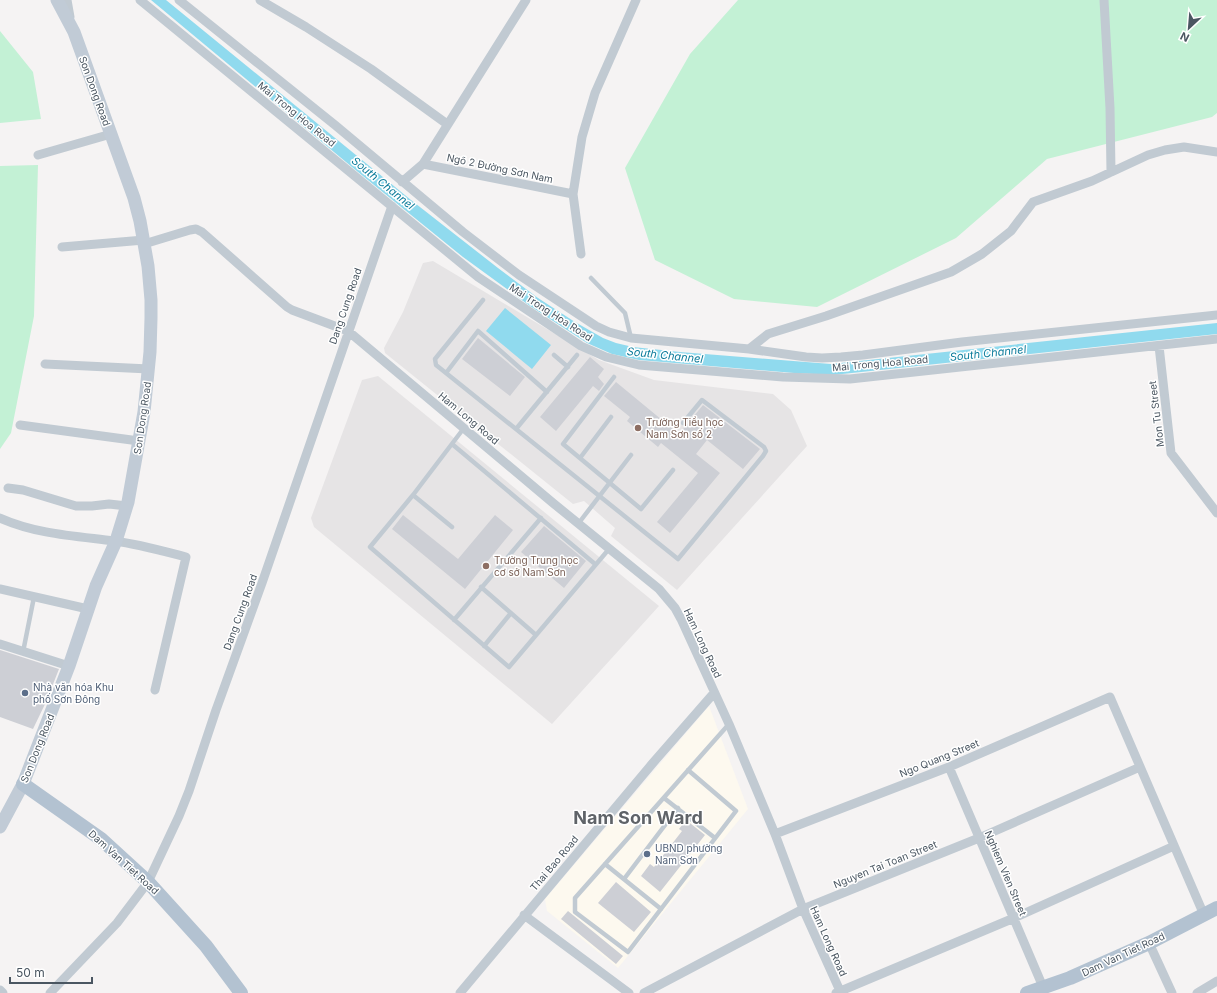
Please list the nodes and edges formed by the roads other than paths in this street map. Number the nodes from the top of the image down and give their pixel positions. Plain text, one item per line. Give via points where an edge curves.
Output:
1 (57, 0) edge
2 (66, 0) edge
3 (140, 0) edge
4 (179, 0) edge
5 (260, 0) edge
6 (526, 0) edge
7 (636, 0) edge
8 (1104, 0) edge
9 (74, 32) junction
10 (447, 124) junction
11 (111, 134) junction
12 (1217, 152) edge
13 (38, 155) dead end
14 (423, 164) junction
15 (1112, 172) junction
16 (402, 182) junction
17 (573, 194) junction
18 (392, 206) junction
19 (144, 242) junction
20 (62, 248) dead end
21 (582, 254) dead end
22 (591, 278) dead end
23 (483, 300) dead end
24 (1217, 315) edge
25 (348, 331) junction
26 (631, 338) junction
27 (1217, 339) edge
28 (1159, 346) junction
29 (749, 350) junction
30 (554, 354) dead end
31 (577, 356) dead end
32 (45, 364) dead end
33 (568, 367) junction
34 (149, 369) junction
35 (446, 373) junction
36 (614, 377) dead end
37 (547, 392) junction
38 (611, 417) dead end
39 (683, 423) dead end
40 (20, 425) dead end
41 (464, 428) junction
42 (516, 430) junction
43 (139, 441) junction
44 (452, 444) junction
45 (631, 454) dead end
46 (580, 458) junction
47 (673, 470) dead end
48 (610, 482) junction
49 (8, 488) dead end
50 (412, 495) junction
51 (599, 497) junction
52 (127, 506) junction
53 (1217, 513) edge
54 (0, 518) edge
55 (541, 518) junction
56 (578, 524) junction
57 (452, 527) dead end
58 (116, 541) junction
59 (608, 549) junction
60 (595, 564) junction
61 (0, 588) edge
62 (481, 588) junction
63 (34, 597) junction
64 (88, 609) junction
65 (511, 613) junction
66 (454, 620) junction
67 (536, 635) junction
68 (0, 644) edge
69 (484, 646) junction
70 (23, 652) junction
71 (69, 666) junction
72 (155, 690) dead end
73 (714, 693) junction
74 (729, 724) junction
75 (949, 767) junction
76 (1140, 767) junction
77 (688, 770) junction
78 (23, 784) junction
79 (664, 798) junction
80 (678, 808) junction
81 (0, 827) edge
82 (775, 834) junction
83 (715, 838) junction
84 (979, 838) junction
85 (1174, 846) junction
86 (605, 864) junction
87 (624, 879) junction
88 (148, 882) junction
89 (1217, 908) edge
90 (661, 909) junction
91 (803, 909) junction
92 (1204, 914) junction
93 (524, 915) junction
94 (1014, 918) junction
95 (1149, 943) junction
96 (1217, 981) edge
97 (1043, 987) junction
98 (0, 990) edge
99 (839, 992) edge
100 (4, 993) edge
101 (50, 993) edge
102 (241, 993) edge
103 (460, 993) edge
104 (629, 993) edge
105 (644, 993) edge
106 (1027, 993) edge
107 (1172, 993) edge
108 (1197, 993) edge

1 - 9 main road, Son Dong Road
2 - 9 street
3 - 18 street, Mai Trong Hoa Road
4 - 16 street
5 - 10 street via 371,69
6 - 10 street
7 - 17 street via 595,93 582,137
8 - 15 street
9 - 11 main road, Son Dong Road
10 - 14 street
11 - 13 street
11 - 19 main road, Son Dong Road via 134,198
12 - 15 street via 1184,147 1165,150
14 - 16 street
14 - 17 street, Ngõ 2 Đường Sơn Nam
15 - 29 street via 1033,202 1012,231 982,254 951,272 768,334
16 - 26 street via 519,275 596,326
17 - 21 street
18 - 25 street, Dang Cung Road
18 - 28 street, Mai Trong Hoa Road via 478,277 581,346 606,357 639,365 783,377 850,379
19 - 20 street
19 - 25 street, Ham Long Road via 196,229 287,307
19 - 34 main road, Son Dong Road via 151,300
22 - 26 lane via 625,313
23 - 35 lane via 435,359 436,365
24 - 29 street via 841,357
25 - 41 street, Ham Long Road
25 - 88 street, Dang Cung Road via 189,791
26 - 29 street
27 - 28 street, Mai Trong Hoa Road
28 - 53 street, Mon Tu Street via 1171,453
30 - 33 lane
31 - 33 lane
32 - 34 street
33 - 37 lane
34 - 43 main road, Son Dong Road
35 - 37 lane via 478,331
35 - 42 lane
36 - 46 lane via 563,444
37 - 42 lane
38 - 46 lane
39 - 51 lane via 702,400 766,451 678,560
40 - 43 street
41 - 44 lane
41 - 56 street, Ham Long Road
42 - 51 lane
43 - 52 main road, Son Dong Road
44 - 50 lane
44 - 55 lane
45 - 48 lane
46 - 48 lane
47 - 48 lane via 641,509
48 - 51 lane
49 - 52 street via 24,490 76,506
50 - 57 lane
50 - 66 lane via 370,547
51 - 56 lane
52 - 58 main road, Son Dong Road
54 - 58 street via 49,533
55 - 60 lane
55 - 62 lane
56 - 59 street, Ham Long Road
58 - 64 main road, Son Dong Road
58 - 72 street via 186,556
59 - 60 lane
59 - 73 street, Ham Long Road via 659,589 675,608
60 - 67 lane
61 - 63 street
62 - 65 lane
62 - 66 lane
63 - 64 street
63 - 70 lane
64 - 71 main road, Son Dong Road
65 - 67 lane
65 - 69 lane
66 - 69 lane
67 - 69 lane via 509,668
68 - 70 street
70 - 71 street
71 - 78 main road, Son Dong Road
73 - 74 street, Ham Long Road
73 - 93 street, Thai Bao Road
74 - 77 lane
74 - 82 street, Ham Long Road
75 - 76 street, Ngo Quang Street via 1110,697
75 - 82 street, Ngo Quang Street
75 - 84 street, Nghiem Vien Street
76 - 84 street, Nguyen Tai Toan Street
76 - 85 street
77 - 79 lane
77 - 83 lane via 736,811
78 - 81 main road, Son Dong Road
78 - 88 main road, Dam Van Tiet Road via 101,839
79 - 80 lane
79 - 86 lane
80 - 83 lane
80 - 87 lane
82 - 91 street, Ham Long Road
83 - 90 lane
84 - 91 street, Nguyen Tai Toan Street
84 - 94 street, Nghiem Vien Street
85 - 92 street
85 - 94 street
86 - 87 lane
86 - 90 lane via 575,898 575,912 628,952
87 - 90 lane
88 - 101 street, Dang Cung Road via 117,923
88 - 102 main road, Dam Van Tiet Road via 206,946
89 - 92 main road, Dam Van Tiet Road
91 - 99 street, Ham Long Road
91 - 105 street, Nguyen Tai Toan Street
92 - 95 main road, Dam Van Tiet Road
93 - 103 street, Thai Bao Road
93 - 104 street
94 - 97 street, Nghiem Vien Street
94 - 99 street
95 - 97 main road, Dam Van Tiet Road via 1070,978
95 - 107 street
96 - 108 street
97 - 106 main road, Dam Van Tiet Road
98 - 100 street

